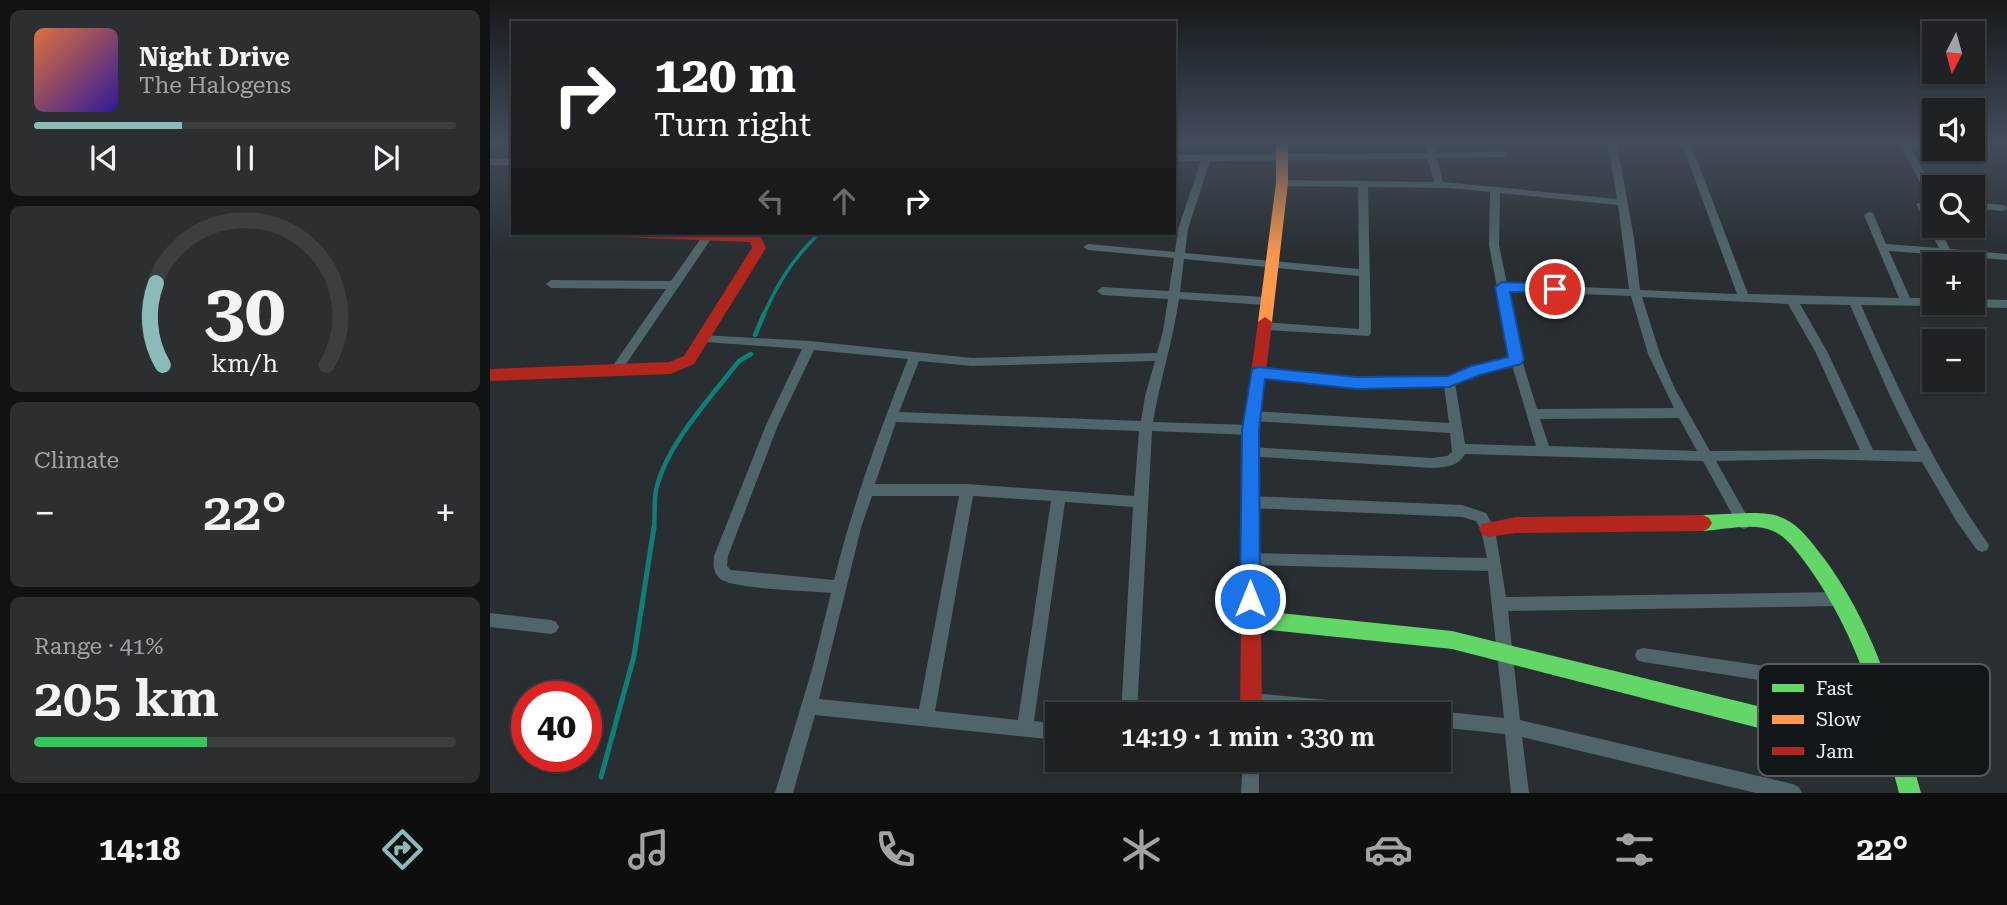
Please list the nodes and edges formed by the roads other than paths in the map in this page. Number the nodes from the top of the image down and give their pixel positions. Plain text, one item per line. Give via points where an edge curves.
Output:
1 (1199, 181) edge
2 (1438, 181) edge
3 (1619, 181) edge
4 (1700, 181) edge
5 (1282, 183) joint
6 (1363, 184) junction
7 (1439, 185) junction
8 (1495, 190) junction
9 (1623, 203) junction
10 (1985, 206) edge
11 (2003, 208) dead end
12 (1869, 215) dead end
13 (678, 235) edge
14 (708, 236) junction
15 (1940, 238) edge
16 (1088, 247) dead end
17 (1883, 247) junction
18 (1948, 252) joint
19 (1985, 255) edge
20 (1179, 256) junction
21 (2007, 257) edge
22 (1270, 262) junction
23 (1364, 273) junction
24 (551, 284) dead end
25 (672, 285) junction
26 (1502, 287) junction
27 (1102, 291) dead end
28 (1635, 292) junction
29 (1174, 297) junction
30 (1744, 298) junction
31 (1793, 300) junction
32 (1265, 301) junction
33 (1854, 301) junction
34 (1906, 302) junction
35 (1922, 302) edge
36 (1985, 303) edge
37 (2007, 304) edge
38 (1264, 327) junction
39 (705, 338) junction
40 (810, 345) junction
41 (915, 356) junction
42 (1162, 357) junction
43 (1516, 360) junction
44 (616, 370) junction
45 (1258, 373) junction
46 (490, 374) edge
47 (1449, 381) junction
48 (1682, 413) junction
49 (1533, 414) junction
50 (891, 417) junction
51 (1251, 423) junction
52 (1147, 428) junction
53 (1456, 428) junction
54 (1459, 449) junction
55 (1544, 451) junction
56 (1250, 452) junction
57 (1706, 456) junction
58 (1869, 456) junction
59 (1927, 457) junction
60 (967, 490) junction
61 (867, 491) junction
62 (1059, 495) junction
63 (1140, 502) junction
64 (1250, 502) junction
65 (1744, 523) junction
66 (1488, 529) junction
67 (1982, 546) dead end
68 (1250, 559) junction
69 (1495, 565) junction
70 (840, 587) junction
71 (1840, 599) junction
72 (1499, 604) junction
73 (1250, 619) junction
74 (490, 620) edge
75 (551, 627) dead end
76 (1506, 653) junction
77 (1643, 655) dead end
78 (1873, 664) edge
79 (1758, 672) edge
80 (1130, 702) edge
81 (1252, 702) edge
82 (809, 706) junction
83 (1758, 717) edge
84 (925, 719) junction
85 (1451, 720) edge
86 (1513, 727) junction
87 (1025, 729) junction
88 (1045, 731) edge
89 (1251, 772) edge
90 (1905, 776) edge
91 (784, 793) edge
92 (1250, 793) edge
93 (1520, 793) edge
94 (1793, 793) edge
95 (1910, 793) edge

1 - 20 street
2 - 7 street
3 - 9 street
4 - 30 street
5 - 6 street
5 - 22 street
6 - 7 street
6 - 23 street
7 - 8 street
8 - 9 street
8 - 26 street via 1494,245
9 - 28 street
10 - 11 street
12 - 17 street
13 - 14 street
14 - 25 street
14 - 39 street via 755,238 759,248
15 - 18 street
16 - 20 street
17 - 18 street
17 - 34 street
19 - 21 street
20 - 22 street
20 - 29 street
22 - 23 street
22 - 32 street
23 - 38 street via 1365,333
24 - 25 street
25 - 44 street
26 - 28 street
26 - 43 street
27 - 29 street
28 - 30 street
28 - 48 street via 1654,354
29 - 32 street
29 - 42 street
30 - 31 street
31 - 33 street
31 - 58 street
32 - 38 street
33 - 34 street
33 - 59 street
34 - 35 street
36 - 37 street
38 - 45 street
39 - 40 street
39 - 44 street via 681,365
40 - 41 street
40 - 70 street via 772,425 720,568 736,578
41 - 42 street via 1014,363
41 - 50 street
42 - 52 street
43 - 47 street
43 - 49 street
44 - 46 street
45 - 47 street via 1357,383
45 - 51 street
47 - 53 street
48 - 49 street
48 - 57 street
49 - 55 street
50 - 52 street
50 - 61 street
51 - 52 street
51 - 53 street
51 - 56 street
52 - 63 street
53 - 54 street
54 - 55 street
54 - 56 street via 1455,459 1432,463
55 - 57 street
56 - 64 street
57 - 58 street
57 - 65 street
58 - 59 street
59 - 67 street
60 - 61 street
60 - 62 street
60 - 84 street
61 - 70 street
62 - 63 street
62 - 87 street
63 - 80 street
64 - 66 street via 1462,511 1481,517
64 - 68 street
65 - 66 street
65 - 71 street via 1784,525 1796,535
66 - 69 street
68 - 69 street
68 - 73 street
69 - 72 street
70 - 82 street
71 - 72 street
71 - 78 street
72 - 76 street
73 - 76 street via 1452,640
73 - 81 street
74 - 75 street
76 - 83 street
76 - 86 street
77 - 79 street
82 - 84 street
82 - 91 street
84 - 87 street
85 - 86 street
86 - 93 street
86 - 94 street
87 - 88 street
89 - 92 street
90 - 95 street

